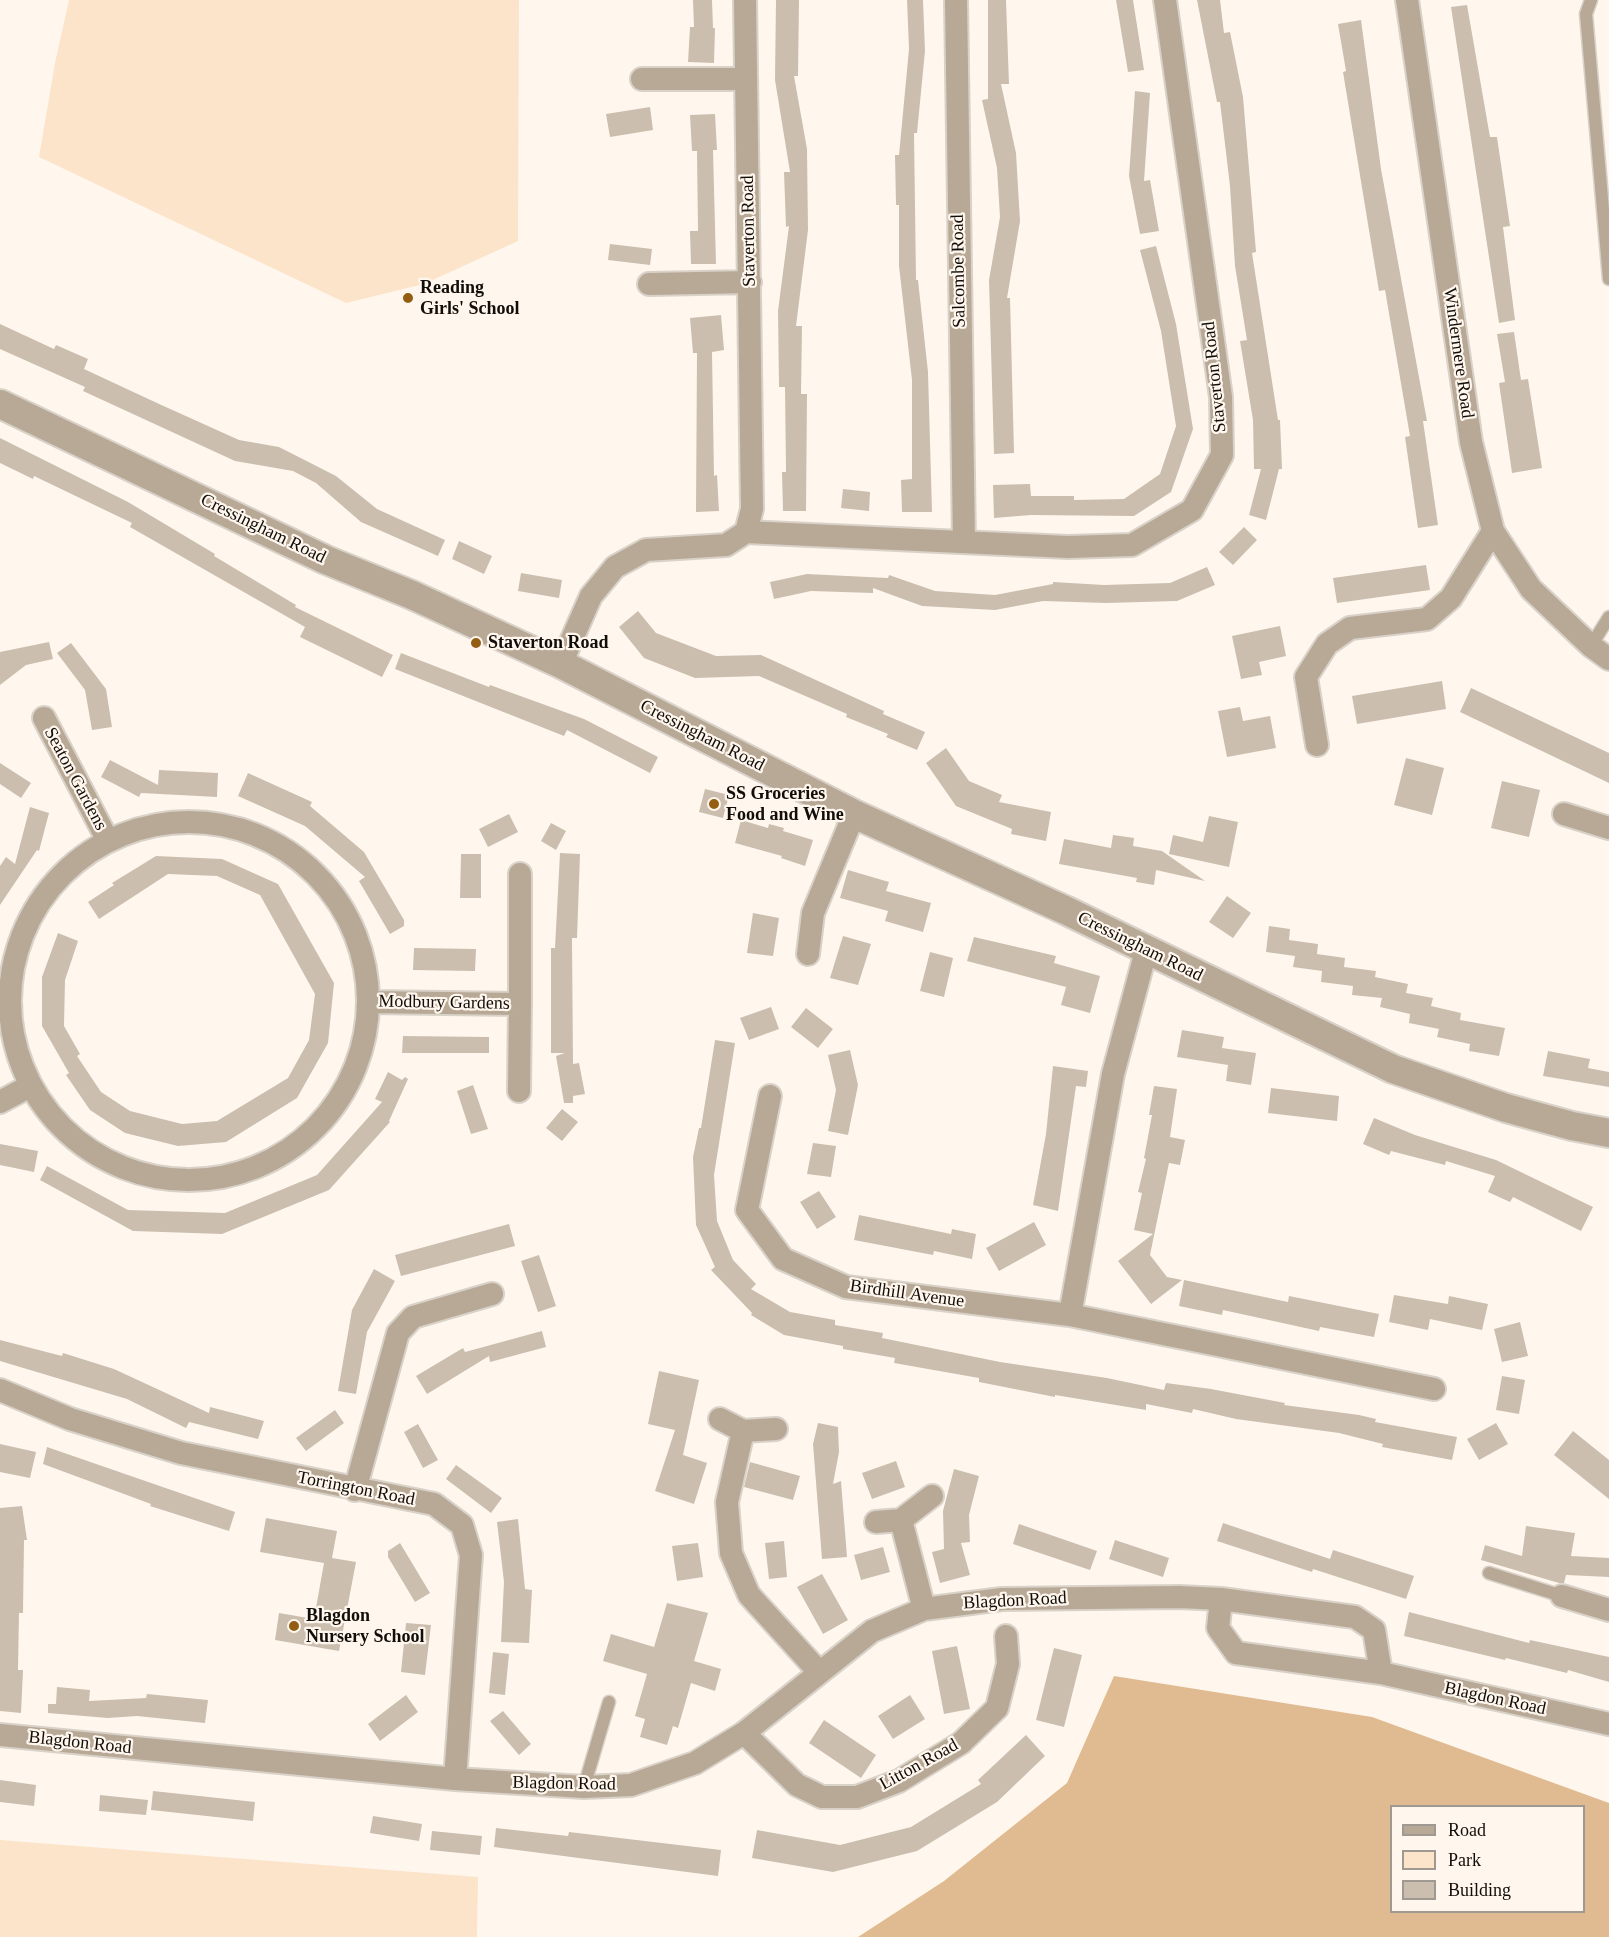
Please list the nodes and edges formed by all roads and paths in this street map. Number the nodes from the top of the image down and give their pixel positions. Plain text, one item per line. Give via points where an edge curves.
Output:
1 (746, 0) edge
2 (956, 0) edge
3 (1166, 0) edge
4 (1407, 0) edge
5 (1591, 0) edge
6 (642, 79) dead end
7 (745, 79) junction
8 (1609, 279) edge
9 (750, 282) junction
10 (649, 284) dead end
11 (0, 404) edge
12 (1493, 531) junction
13 (746, 532) junction
14 (964, 542) junction
15 (1609, 617) edge
16 (1590, 646) junction
17 (1609, 659) edge
18 (561, 664) junction
19 (44, 718) dead end
20 (1317, 745) dead end
21 (854, 814) junction
22 (1564, 814) dead end
23 (1609, 828) edge
24 (107, 839) junction
25 (520, 874) dead end
26 (1146, 951) junction
27 (808, 954) dead end
28 (368, 1002) junction
29 (520, 1004) junction
30 (30, 1086) junction
31 (519, 1090) dead end
32 (770, 1096) dead end
33 (0, 1102) edge
34 (1609, 1133) edge
35 (492, 1294) dead end
36 (1070, 1315) junction
37 (1434, 1389) dead end
38 (0, 1390) edge
39 (720, 1419) dead end
40 (776, 1429) dead end
41 (743, 1431) junction
42 (355, 1490) junction
43 (932, 1496) dead end
44 (901, 1520) junction
45 (876, 1522) dead end
46 (1489, 1573) dead end
47 (1562, 1596) joint
48 (1221, 1599) junction
49 (924, 1609) junction
50 (1609, 1611) edge
51 (1006, 1636) dead end
52 (819, 1672) junction
53 (1381, 1673) junction
54 (609, 1701) dead end
55 (1609, 1724) edge
56 (744, 1733) junction
57 (0, 1735) edge
58 (455, 1779) junction
59 (584, 1787) junction

1 - 7 street, Staverton Road
2 - 14 street, Salcombe Road
3 - 14 street, Staverton Road via 1221,397 1222,455 1192,510 1132,545 1068,547
4 - 12 street, Windermere Road via 1471,442
5 - 8 lane via 1586,14
6 - 7 street
7 - 9 street, Staverton Road
9 - 10 street
9 - 13 street, Staverton Road via 752,509
11 - 18 street, Cressingham Road via 326,560
12 - 16 street, Windermere Road via 1531,589
12 - 20 street via 1451,598 1427,619 1350,628 1327,644 1306,677
13 - 14 street, Staverton Road
13 - 18 street, Staverton Road via 726,545 646,550 615,567 591,597
15 - 16 lane
16 - 17 street, Windermere Road
18 - 21 street, Cressingham Road
19 - 24 street, Seaton Gardens
21 - 26 street, Cressingham Road via 988,873
21 - 27 street via 813,913
22 - 23 street
24 - 28 street via 165,823 222,824 253,832 288,851 322,881 344,909 363,951
24 - 30 street via 73,864 39,906 18,945 10,995 14,1039
25 - 29 street, Modbury Gardens
26 - 34 street, Cressingham Road via 1404,1073 1506,1108
26 - 36 street via 1113,1074
28 - 29 street, Modbury Gardens
28 - 30 street via 361,1056 333,1108 291,1149 237,1174 178,1181 127,1169 71,1137
29 - 31 street, Modbury Gardens
30 - 33 street
32 - 36 street, Birdhill Avenue via 747,1210 783,1259 846,1287
35 - 42 street via 413,1317 398,1333
36 - 37 street, Birdhill Avenue
38 - 42 street, Torrington Road via 70,1419 181,1453
39 - 41 street
40 - 41 street
41 - 52 street via 727,1502 731,1553 749,1595
42 - 58 street, Torrington Road via 434,1504 462,1525 471,1555
43 - 44 street
44 - 45 street
44 - 49 street
46 - 47 lane
47 - 50 street
48 - 49 street, Blagdon Road via 1002,1599
48 - 53 street, Blagdon Road via 1355,1617 1374,1630
48 - 53 street, Blagdon Road via 1218,1628 1236,1653
49 - 52 street, Blagdon Road via 872,1631
51 - 56 street, Litton Road via 1008,1664 997,1708 961,1743 899,1781 857,1797 822,1797 797,1785
52 - 56 street, Blagdon Road
53 - 55 street, Blagdon Road
54 - 59 lane
56 - 59 street, Blagdon Road via 695,1763 631,1785
57 - 58 street, Blagdon Road
58 - 59 street, Blagdon Road

